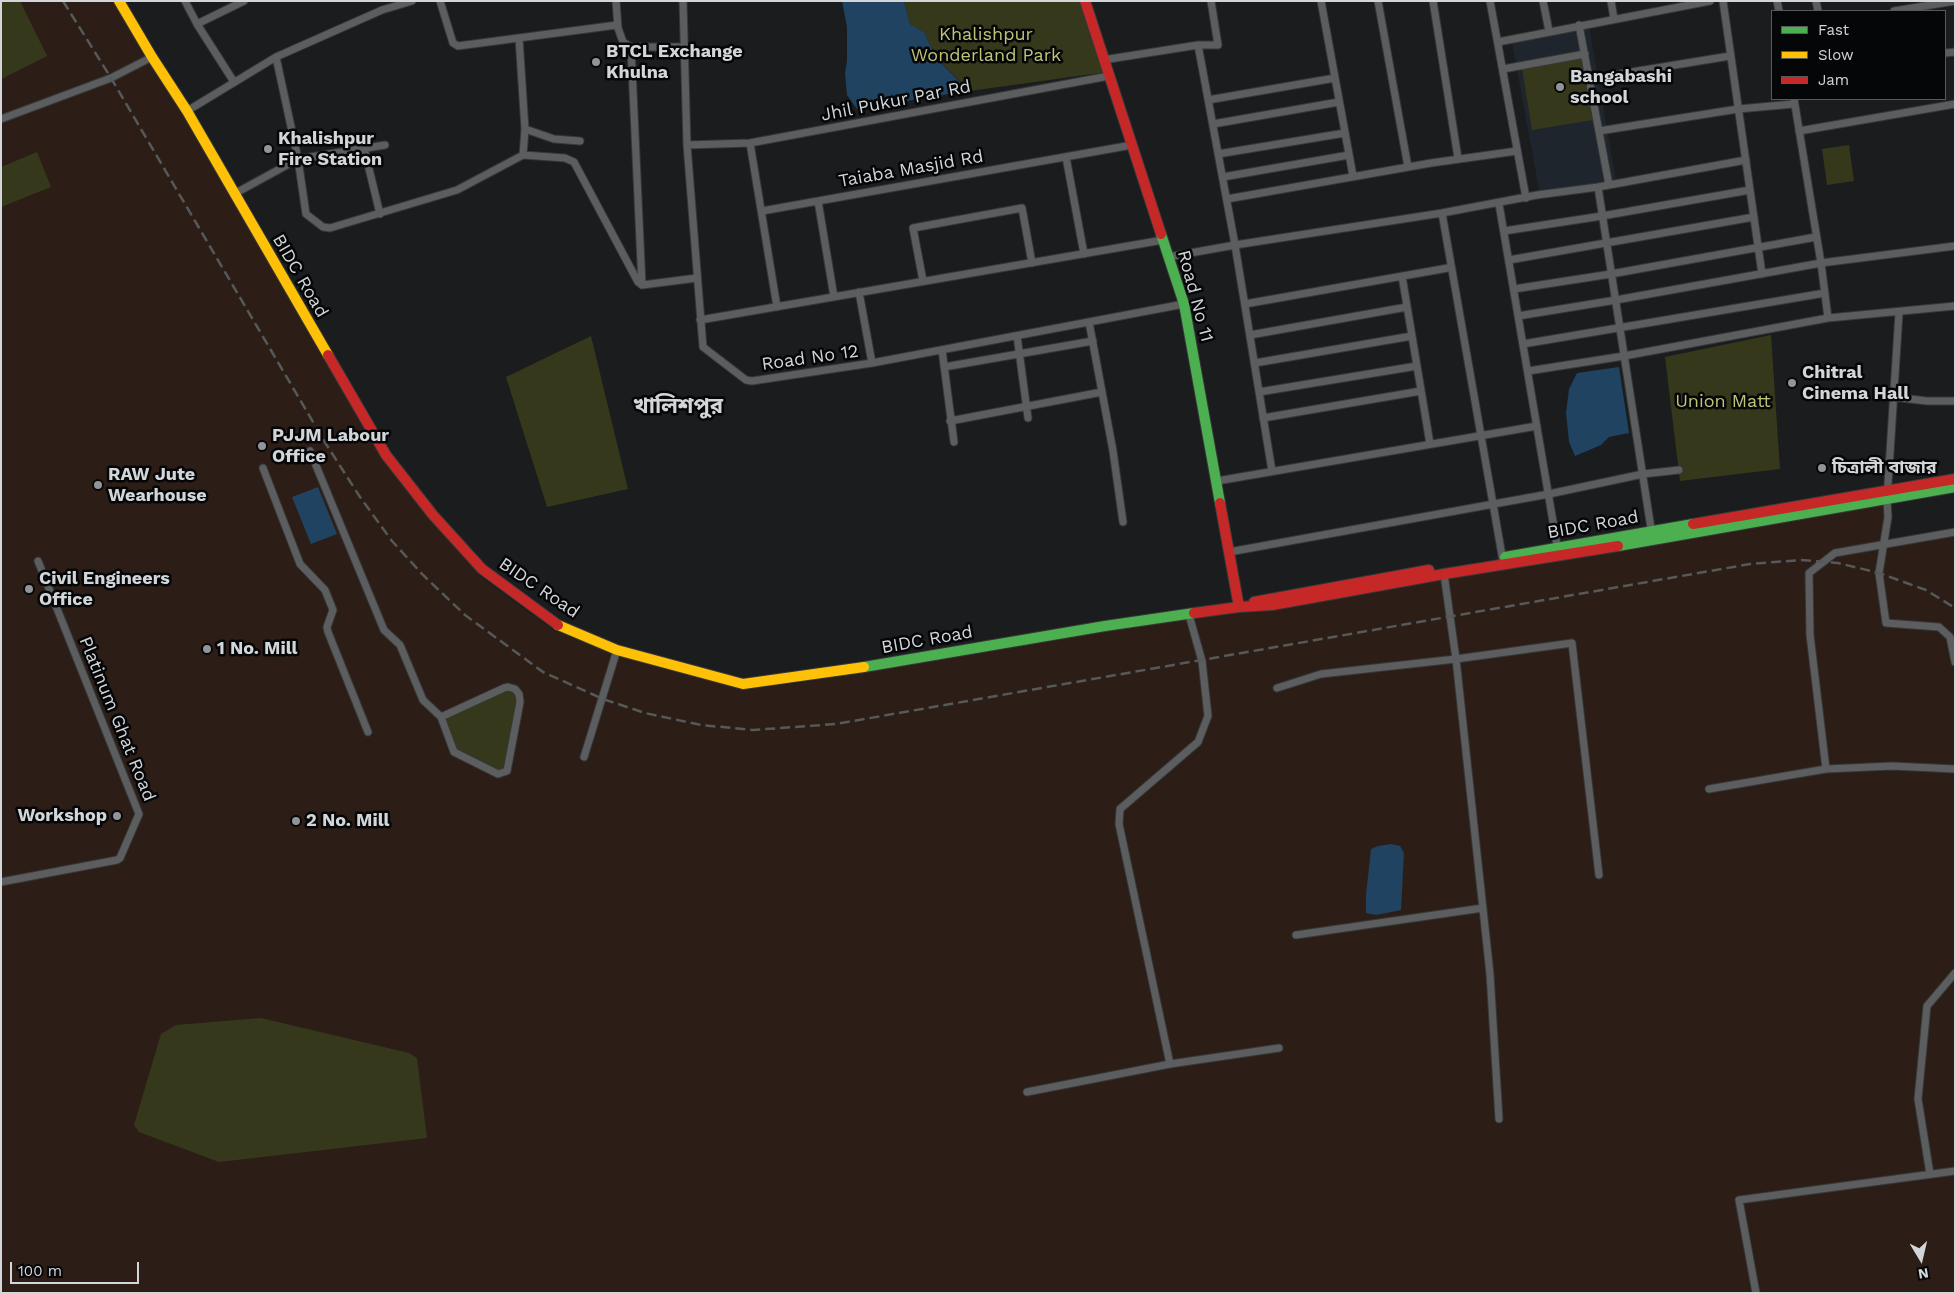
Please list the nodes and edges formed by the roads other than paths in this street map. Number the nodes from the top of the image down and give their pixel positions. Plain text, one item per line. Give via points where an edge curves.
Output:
1 (119, 1) edge
2 (185, 1) edge
3 (244, 1) edge
4 (412, 1) edge
5 (440, 1) edge
6 (616, 1) edge
7 (683, 1) edge
8 (1085, 1) edge
9 (1211, 1) edge
10 (1321, 1) edge
11 (1378, 1) edge
12 (1433, 1) edge
13 (1490, 1) edge
14 (1543, 1) edge
15 (1611, 1) edge
16 (1710, 1) edge
17 (1723, 1) edge
18 (1955, 1) edge
19 (1900, 10) edge
20 (1614, 19) junction
21 (197, 24) junction
22 (617, 25) junction
23 (1579, 25) junction
24 (1548, 31) junction
25 (519, 38) junction
26 (1498, 42) junction
27 (1198, 45) junction
28 (631, 47) junction
29 (684, 47) junction
30 (1585, 54) junction
31 (1730, 56) junction
32 (152, 57) junction
33 (276, 57) junction
34 (1103, 60) junction
35 (1503, 69) junction
36 (1109, 76) junction
37 (1335, 78) junction
38 (1589, 79) junction
39 (234, 82) junction
40 (1208, 100) junction
41 (1794, 101) edge
42 (1340, 102) junction
43 (1955, 104) edge
44 (1738, 110) junction
45 (187, 112) junction
46 (1, 119) edge
47 (1213, 124) junction
48 (525, 129) junction
49 (1599, 131) junction
50 (1799, 131) junction
51 (1345, 132) junction
52 (580, 141) dead end
53 (750, 143) junction
54 (385, 145) dead end
55 (687, 145) junction
56 (1132, 145) junction
57 (364, 148) junction
58 (1518, 151) junction
59 (523, 154) junction
60 (1218, 154) junction
61 (1349, 155) junction
62 (1066, 157) junction
63 (1458, 158) junction
64 (298, 159) junction
65 (1746, 160) junction
66 (1408, 167) junction
67 (1353, 176) junction
68 (1223, 177) junction
69 (1609, 185) junction
70 (1598, 187) junction
71 (1750, 190) junction
72 (234, 194) junction
73 (1526, 198) junction
74 (1227, 199) junction
75 (818, 201) junction
76 (1499, 204) junction
77 (762, 211) junction
78 (380, 214) junction
79 (1442, 214) junction
80 (1602, 216) junction
81 (1754, 217) junction
82 (1504, 231) junction
83 (1816, 237) junction
84 (1163, 240) junction
85 (1607, 243) junction
86 (1235, 245) junction
87 (1955, 246) edge
88 (1758, 248) junction
89 (1084, 254) junction
90 (1168, 257) junction
91 (1509, 260) junction
92 (1032, 262) junction
93 (1821, 263) junction
94 (1448, 268) dead end
95 (1611, 274) junction
96 (1762, 274) junction
97 (1402, 276) junction
98 (697, 278) junction
99 (923, 281) junction
100 (642, 285) junction
101 (1514, 289) junction
102 (860, 292) junction
103 (1825, 293) junction
104 (834, 297) junction
105 (1616, 300) junction
106 (1184, 304) junction
107 (1245, 304) junction
108 (1955, 306) edge
109 (777, 307) junction
110 (1407, 307) junction
111 (1899, 313) junction
112 (1518, 316) junction
113 (1828, 318) junction
114 (700, 320) junction
115 (1089, 322) junction
116 (1620, 327) junction
117 (1250, 335) junction
118 (1017, 336) junction
119 (1412, 336) junction
120 (1093, 341) junction
121 (1523, 344) junction
122 (942, 350) junction
123 (1019, 354) junction
124 (1624, 356) junction
125 (1254, 363) junction
126 (872, 364) junction
127 (1416, 366) junction
128 (944, 367) junction
129 (1528, 372) junction
130 (1421, 391) junction
131 (1102, 392) junction
132 (1259, 392) junction
133 (1894, 397) junction
134 (1955, 401) edge
135 (1027, 407) junction
136 (1028, 418) dead end
137 (1263, 418) junction
138 (950, 421) junction
139 (1538, 426) junction
140 (1480, 435) junction
141 (954, 442) dead end
142 (1430, 444) junction
143 (310, 451) dead end
144 (263, 468) dead end
145 (1679, 470) dead end
146 (1272, 471) junction
147 (1643, 474) junction
148 (1955, 479) edge
149 (1217, 481) junction
150 (1955, 487) edge
151 (1549, 494) junction
152 (1887, 495) junction
153 (1494, 504) junction
154 (1123, 522) dead end
155 (1955, 532) edge
156 (1652, 536) junction
157 (1885, 545) junction
158 (1558, 551) junction
159 (1229, 552) junction
160 (38, 561) dead end
161 (1503, 561) junction
162 (1444, 574) junction
163 (1239, 607) junction
164 (1190, 615) junction
165 (617, 650) junction
166 (1456, 659) junction
167 (1955, 662) edge
168 (1277, 688) dead end
169 (441, 717) junction
170 (368, 732) dead end
171 (584, 757) dead end
172 (1826, 769) junction
173 (1955, 769) edge
174 (1708, 789) dead end
175 (1599, 875) dead end
176 (1, 882) edge
177 (1483, 908) junction
178 (1296, 935) dead end
179 (1955, 973) edge
180 (1279, 1048) dead end
181 (1170, 1064) junction
182 (1027, 1092) dead end
183 (1499, 1119) dead end
184 (1955, 1171) edge
185 (1930, 1174) junction
186 (1756, 1293) edge

1 - 32 main road, BIDC Road
2 - 21 street
3 - 21 street
4 - 33 street via 382,10
5 - 25 street via 453,43 458,46
6 - 22 street
7 - 29 street, Road No 12
8 - 34 main road, Road No 11
9 - 27 street via 1218,45
10 - 37 street
11 - 66 street
12 - 63 street
13 - 26 street
14 - 24 street
15 - 20 street
16 - 20 street
17 - 31 street
18 - 19 street
20 - 23 street
21 - 39 street
22 - 25 street
22 - 28 street via 623,42
23 - 24 street
23 - 30 street
24 - 26 street
25 - 48 street
26 - 35 street
27 - 34 street
27 - 40 street
28 - 29 street
28 - 100 street
29 - 55 street, Road No 12
30 - 35 street
30 - 38 street
31 - 38 street
31 - 44 street
32 - 45 main road, BIDC Road
32 - 46 street via 111,78
33 - 39 street
33 - 64 street
34 - 36 main road, Road No 11
35 - 58 street
36 - 53 street, Jhil Pukur Par Rd
36 - 56 main road, Road No 11
37 - 40 street
37 - 42 street
38 - 49 street
39 - 45 street
40 - 47 street
41 - 44 street
41 - 50 street
42 - 47 street
42 - 51 street
43 - 50 street
44 - 49 street
44 - 65 street
45 - 72 main road, BIDC Road
47 - 60 street
48 - 52 street via 554,139
48 - 59 street
49 - 69 street
50 - 83 street
51 - 60 street
51 - 61 street
53 - 55 street, Jhil Pukur Par Rd
53 - 77 street
54 - 57 street
55 - 98 street, Road No 12
56 - 62 street, Taiaba Masjid Rd
56 - 84 main road, Road No 11
57 - 64 street
57 - 78 street
58 - 63 street
58 - 73 street
59 - 78 street via 457,190
59 - 100 street via 565,158 574,162
60 - 68 street
61 - 67 street
61 - 68 street
62 - 75 street, Taiaba Masjid Rd
62 - 89 street
63 - 66 street
64 - 72 street
64 - 78 street via 306,214 323,227 330,228
65 - 69 street
65 - 71 street
66 - 67 street
67 - 74 street
68 - 74 street
69 - 70 street
70 - 73 street
70 - 80 street
71 - 80 street
71 - 81 street
72 - 165 main road, BIDC Road via 386,455 433,514 482,569 551,621
73 - 76 street
74 - 86 street
75 - 77 street, Taiaba Masjid Rd
75 - 104 street
76 - 79 street
76 - 82 street
77 - 109 street
79 - 86 street
79 - 140 street
80 - 82 street
80 - 85 street
81 - 85 street
81 - 88 street
82 - 91 street
83 - 88 street
83 - 93 street
84 - 89 street
84 - 90 main road, Road No 11
85 - 91 street
85 - 95 street
86 - 90 street
86 - 107 street
87 - 93 street
88 - 95 street
88 - 96 street
89 - 92 street
90 - 106 main road, Road No 11
91 - 101 street
92 - 99 street
92 - 99 street via 1022,208 913,228
93 - 96 street
93 - 103 street
94 - 97 street
95 - 101 street
95 - 105 street
96 - 105 street
97 - 107 street
97 - 110 street
98 - 100 street
98 - 114 street, Road No 12
99 - 102 street
101 - 112 street
102 - 104 street
102 - 126 street
103 - 113 street
103 - 116 street
104 - 109 street
105 - 112 street
105 - 116 street
106 - 115 street, Road No 12
106 - 149 main road, Road No 11
107 - 117 street
108 - 111 street
109 - 114 street
110 - 117 street
110 - 119 street
111 - 113 street
111 - 133 street
112 - 121 street
113 - 124 street
114 - 126 street, Road No 12 via 702,347 746,380
115 - 118 street, Road No 12
115 - 120 street
116 - 121 street
116 - 124 street
117 - 125 street
118 - 122 street, Road No 12
118 - 123 street
119 - 125 street
119 - 127 street
120 - 123 street
120 - 131 street
121 - 129 street
122 - 126 street, Road No 12
122 - 128 street
123 - 128 street
123 - 135 street
124 - 129 street
124 - 147 street
125 - 132 street
127 - 130 street
127 - 132 street
128 - 138 street
129 - 139 street
130 - 137 street
130 - 142 street
131 - 135 street
131 - 154 street
132 - 137 street
133 - 134 street
133 - 152 street
135 - 136 street
135 - 138 street
137 - 146 street
138 - 141 street
139 - 140 street
139 - 151 street
140 - 142 street
140 - 153 street
142 - 146 street
143 - 169 street via 384,630 400,645 423,700
144 - 170 street via 300,564 325,590 333,610 328,632
145 - 147 street
146 - 149 street
147 - 151 street
147 - 156 street
148 - 152 main road, BIDC Road
149 - 159 main road, Road No 11
150 - 152 main road, BIDC Road
151 - 153 street
151 - 158 street
152 - 156 main road, BIDC Road
152 - 157 street
153 - 159 street
153 - 161 street
155 - 157 street
156 - 158 main road, BIDC Road
157 - 167 street via 1879,573 1886,623 1939,627 1950,637
157 - 172 street via 1835,554 1808,573 1810,635
158 - 161 main road, BIDC Road
159 - 163 main road, Road No 11
160 - 176 street, Platinum Ghat Road via 139,814 117,860
161 - 162 main road, BIDC Road
161 - 163 main road, BIDC Road via 1269,598
162 - 163 main road, BIDC Road via 1272,605
162 - 166 street
163 - 164 main road, BIDC Road
164 - 165 main road, BIDC Road via 748,684
164 - 181 street via 1202,660 1208,716 1198,742 1120,809 1118,824
165 - 171 street
166 - 168 street via 1320,674
166 - 175 street via 1572,644
166 - 177 street
169 - 169 street via 504,688 515,689 520,702 508,771 498,774 457,754
172 - 173 street via 1892,766
172 - 174 street
177 - 178 street
177 - 183 street
179 - 185 street via 1928,1006 1918,1100
180 - 181 street
181 - 182 street
184 - 185 street
185 - 186 street via 1739,1200

